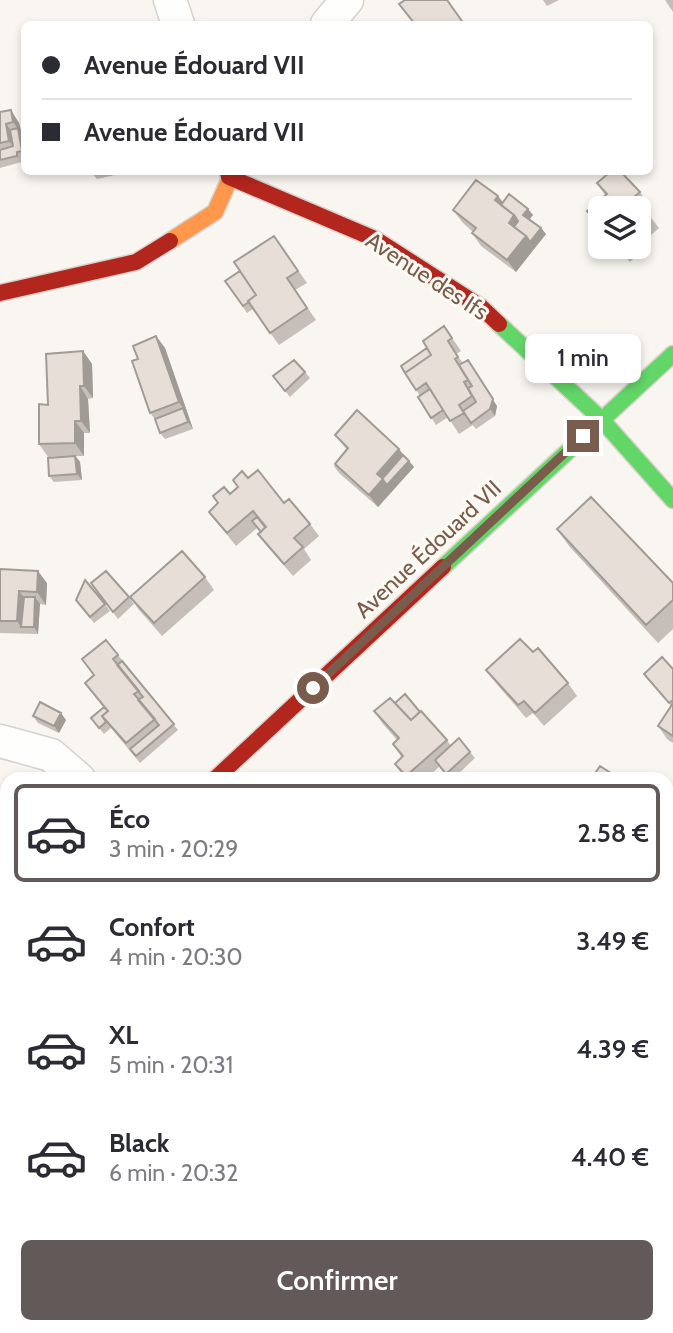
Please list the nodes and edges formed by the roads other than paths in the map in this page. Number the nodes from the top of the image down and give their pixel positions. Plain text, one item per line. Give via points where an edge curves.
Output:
1 (170, 0) edge
2 (347, 0) edge
3 (177, 21) edge
4 (330, 21) edge
5 (229, 175) edge
6 (234, 175) edge
7 (0, 293) edge
8 (673, 354) edge
9 (601, 419) junction
10 (673, 500) edge
11 (0, 741) edge
12 (71, 772) edge
13 (223, 772) edge

1 - 3 street
2 - 4 street
5 - 7 street via 215,212 136,262
6 - 9 street, Avenue des Ifs via 375,239 481,307
8 - 9 street, Avenue Édouard VII
9 - 10 street, Avenue des Ifs
9 - 13 street, Avenue Édouard VII
11 - 12 street via 51,755

